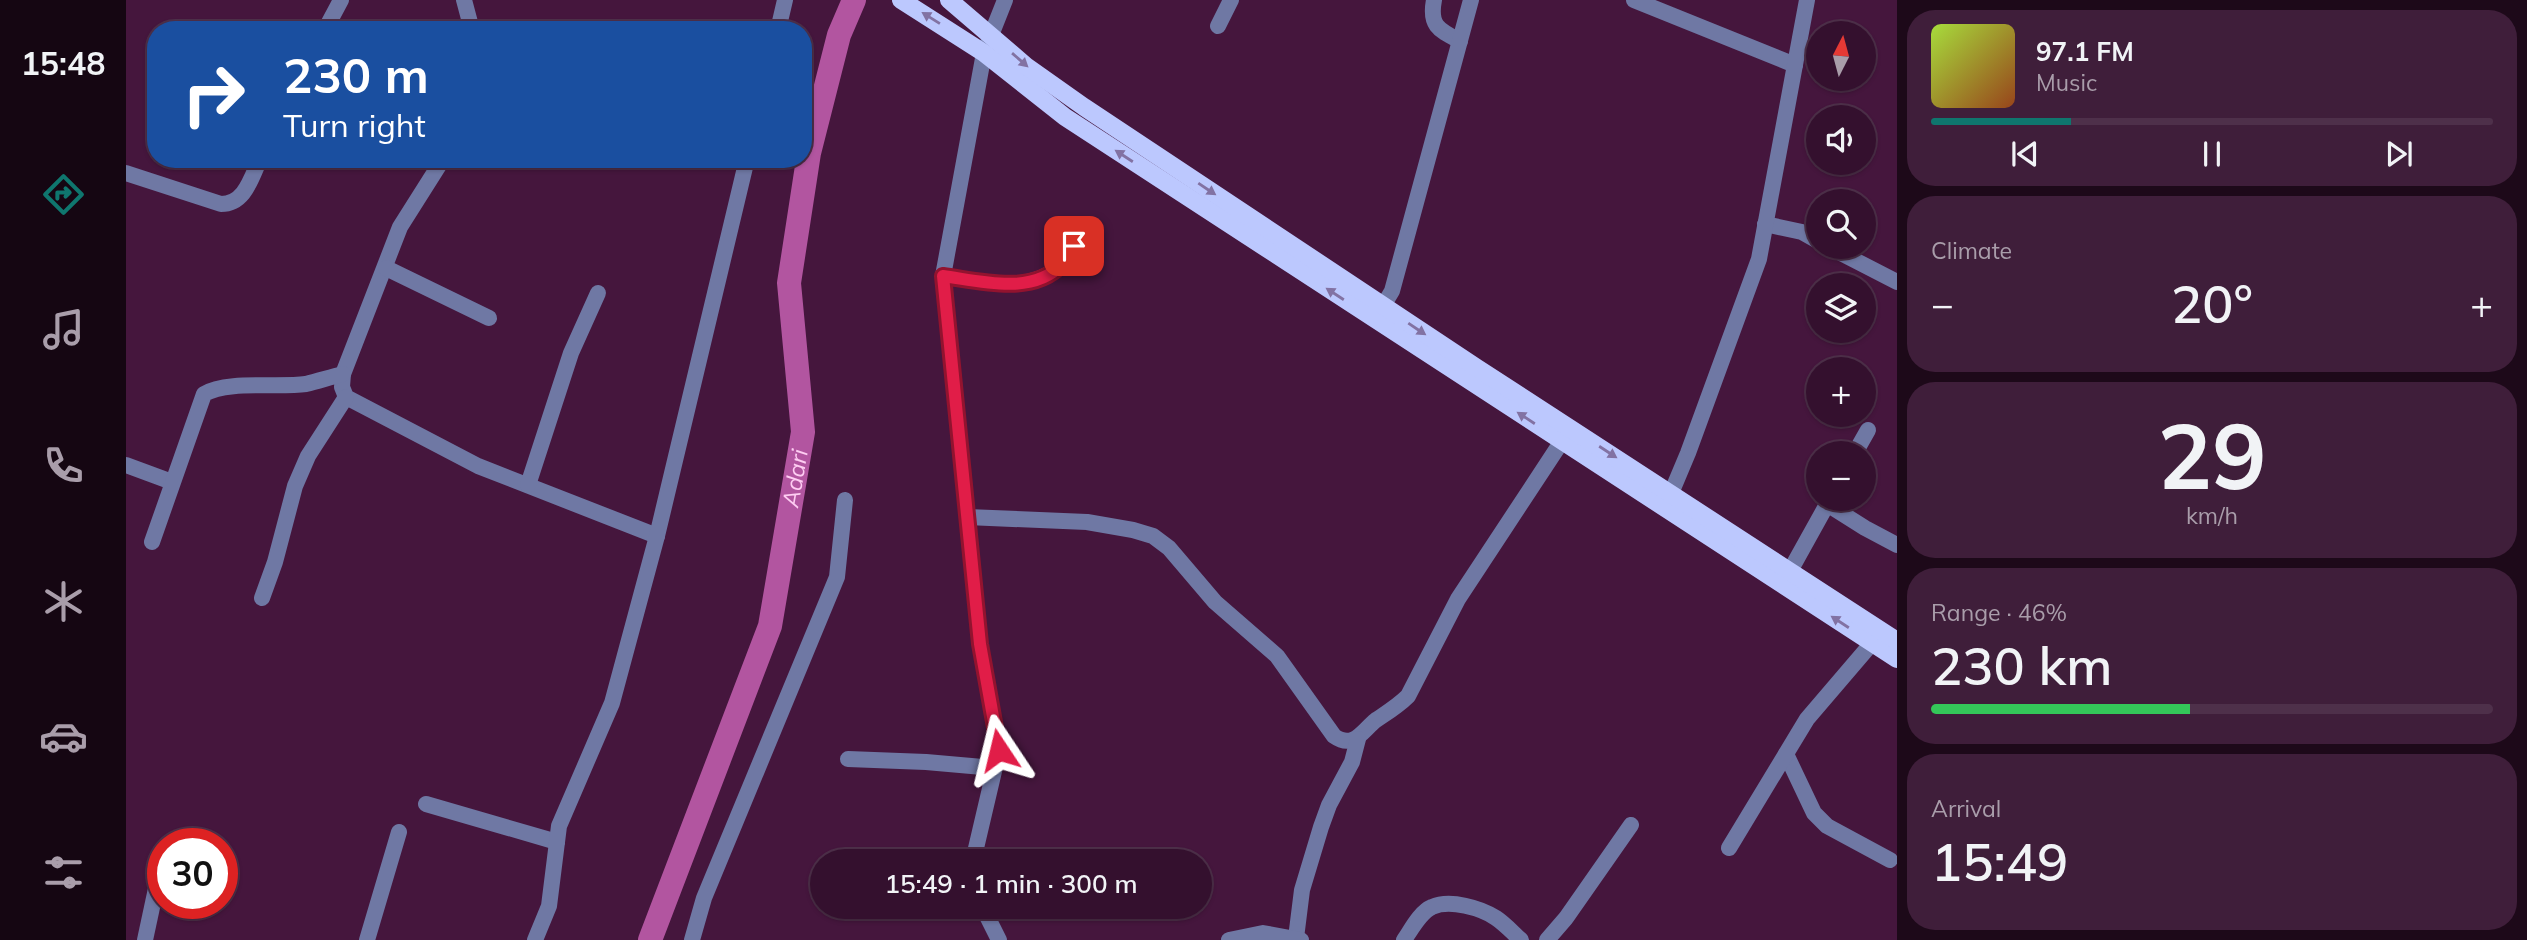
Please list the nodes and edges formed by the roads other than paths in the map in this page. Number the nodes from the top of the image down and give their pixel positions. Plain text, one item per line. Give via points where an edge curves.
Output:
1 (341, 0) edge
2 (464, 0) edge
3 (785, 0) edge
4 (901, 0) edge
5 (949, 0) edge
6 (1004, 0) edge
7 (1231, 0) edge
8 (1434, 0) edge
9 (1471, 0) edge
10 (1634, 0) edge
11 (1807, 0) edge
12 (330, 21) edge
13 (470, 21) edge
14 (780, 21) edge
15 (1218, 26) dead end
16 (990, 33) junction
17 (1460, 41) junction
18 (984, 53) junction
19 (1795, 65) junction
20 (256, 168) edge
21 (437, 168) edge
22 (745, 168) edge
23 (126, 173) edge
24 (1765, 224) junction
25 (1088, 225) dead end
26 (1806, 234) edge
27 (1852, 259) edge
28 (386, 268) junction
29 (943, 276) junction
30 (1897, 282) edge
31 (598, 293) dead end
32 (1383, 306) junction
33 (489, 318) dead end
34 (343, 374) junction
35 (346, 397) junction
36 (1868, 430) dead end
37 (1562, 441) junction
38 (1862, 441) edge
39 (126, 465) edge
40 (172, 482) junction
41 (528, 485) junction
42 (845, 500) dead end
43 (1668, 500) junction
44 (1824, 511) edge
45 (1842, 511) edge
46 (967, 517) junction
47 (657, 536) junction
48 (152, 542) dead end
49 (1897, 545) edge
50 (1790, 572) junction
51 (262, 598) dead end
52 (1897, 641) edge
53 (1872, 643) junction
54 (1897, 659) edge
55 (1358, 739) junction
56 (1786, 754) junction
57 (848, 759) dead end
58 (994, 768) junction
59 (426, 804) dead end
60 (1631, 825) dead end
61 (399, 832) dead end
62 (557, 842) junction
63 (1729, 848) dead end
64 (976, 849) edge
65 (1890, 860) dead end
66 (150, 919) edge
67 (988, 919) edge
68 (1298, 939) edge
69 (145, 940) edge
70 (367, 940) edge
71 (536, 940) edge
72 (692, 940) edge
73 (999, 940) edge
74 (1229, 940) edge
75 (1404, 940) edge
76 (1521, 940) edge
77 (1547, 940) edge

1 - 12 street
2 - 13 street
3 - 14 street
18 -> 4 main road
5 - 16 main road
6 - 16 street
7 - 15 street
8 - 17 street via 1434,23
9 - 17 street
10 - 19 street
11 - 19 street
16 - 18 street
16 -> 32 main road via 1026,66 1084,107
17 - 32 street via 1392,291
18 - 29 street
37 -> 18 main road via 1065,117
19 - 24 street
20 - 23 street via 238,200 231,204
21 - 28 street via 400,227
22 - 47 street
24 - 26 street
24 - 43 street via 1759,259
25 - 29 street via 1060,266 1040,278 1017,285
27 - 30 street
28 - 33 street
28 - 34 street
29 - 46 street
31 - 41 street via 571,353
32 -> 43 main road
34 - 35 street
34 - 40 street via 305,384 210,390 204,394
35 - 41 street via 478,466
35 - 51 street via 308,456 295,486
36 - 38 street
37 - 43 main road
37 - 55 street via 1458,599 1408,696
39 - 40 street
40 - 48 street
41 - 47 street
42 - 72 street via 836,577 704,898
43 - 50 main road
53 -> 43 main road
44 - 50 street
45 - 49 street
46 - 55 street via 1087,522 1153,536 1169,548 1215,603 1277,656 1334,736
46 - 58 street via 980,644 999,750
47 - 62 street via 612,703 559,826
50 - 52 main road
53 - 54 main road
53 - 56 street via 1807,719
55 - 68 street via 1352,762 1329,805 1301,890
56 - 63 street
56 - 65 street via 1814,813 1826,826
57 - 58 street
58 - 64 street
59 - 62 street
60 - 77 street
61 - 70 street
62 - 71 street via 550,906
66 - 69 street
67 - 73 street
68 - 74 street via 1263,933
75 - 76 street via 1425,912 1442,905 1484,912

